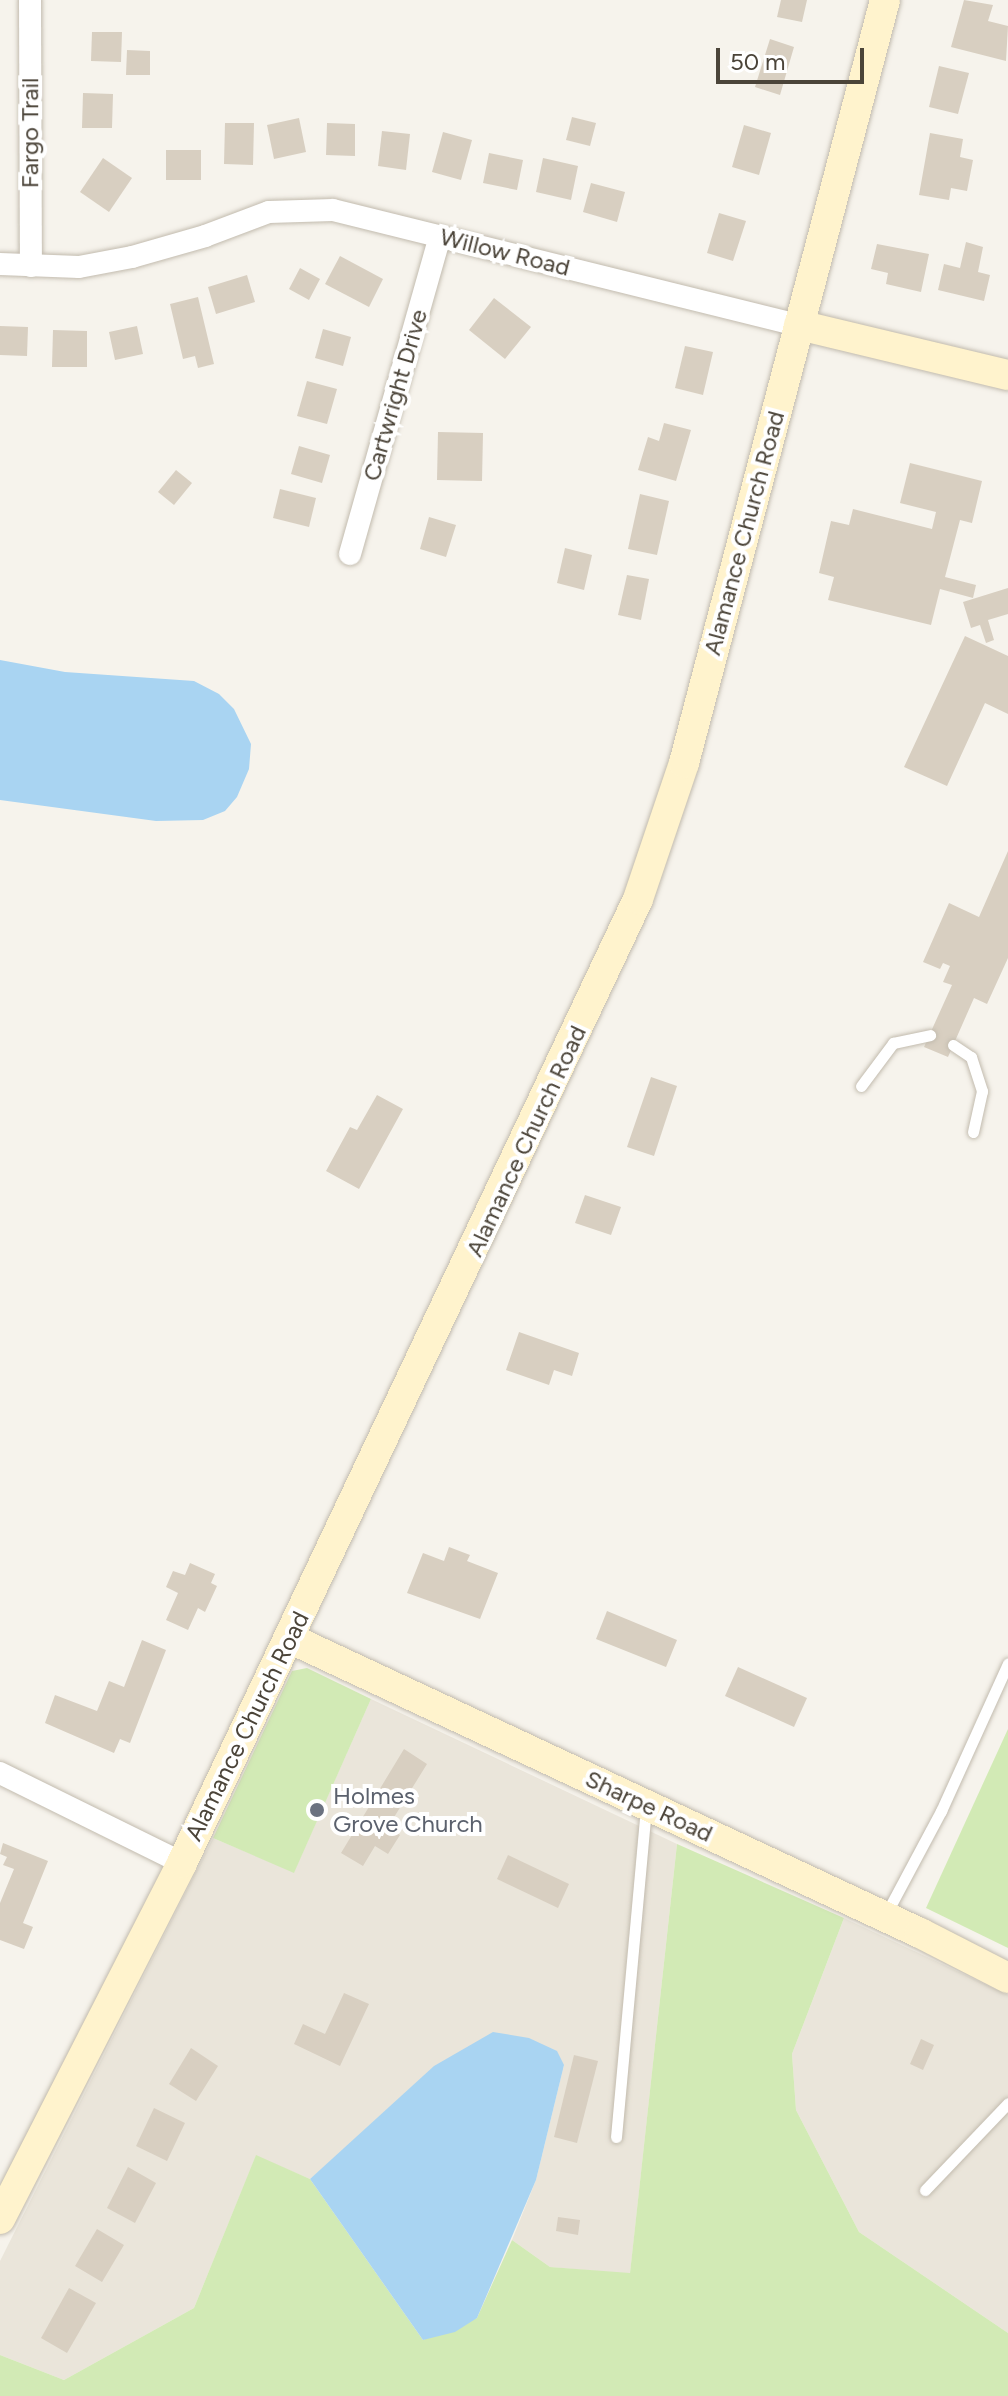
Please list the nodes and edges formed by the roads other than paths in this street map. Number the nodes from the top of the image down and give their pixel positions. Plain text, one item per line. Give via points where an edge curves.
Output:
1 (30, 0) edge
2 (885, 0) edge
3 (440, 236) junction
4 (0, 264) edge
5 (31, 266) junction
6 (799, 325) junction
7 (1008, 375) edge
8 (350, 554) dead end
9 (930, 1035) dead end
10 (953, 1045) dead end
11 (861, 1086) dead end
12 (973, 1132) dead end
13 (289, 1638) junction
14 (1008, 1663) edge
15 (0, 1773) edge
16 (646, 1804) junction
17 (182, 1863) junction
18 (885, 1916) junction
19 (1008, 1978) edge
20 (1008, 2103) edge
21 (616, 2137) dead end
22 (925, 2190) dead end
23 (0, 2219) edge

1 - 5 street, Fargo Trail
2 - 6 main road, Alamance Church Road
3 - 5 street, Willow Road via 333,210 269,212 132,257 79,267
3 - 6 street, Willow Road
3 - 8 street, Cartwright Drive
4 - 5 street, Willow Road
6 - 7 main road, Willow Road
6 - 13 main road, Alamance Church Road via 665,831 638,899
9 - 11 lane via 893,1043
10 - 12 lane via 971,1057 982,1091
13 - 16 main road, Sharpe Road
13 - 17 main road, Alamance Church Road
14 - 18 lane via 941,1811
15 - 17 street
16 - 18 main road, Sharpe Road
16 - 21 lane
17 - 23 main road, Alamance Church Road
18 - 19 main road, Sharpe Road
20 - 22 lane

